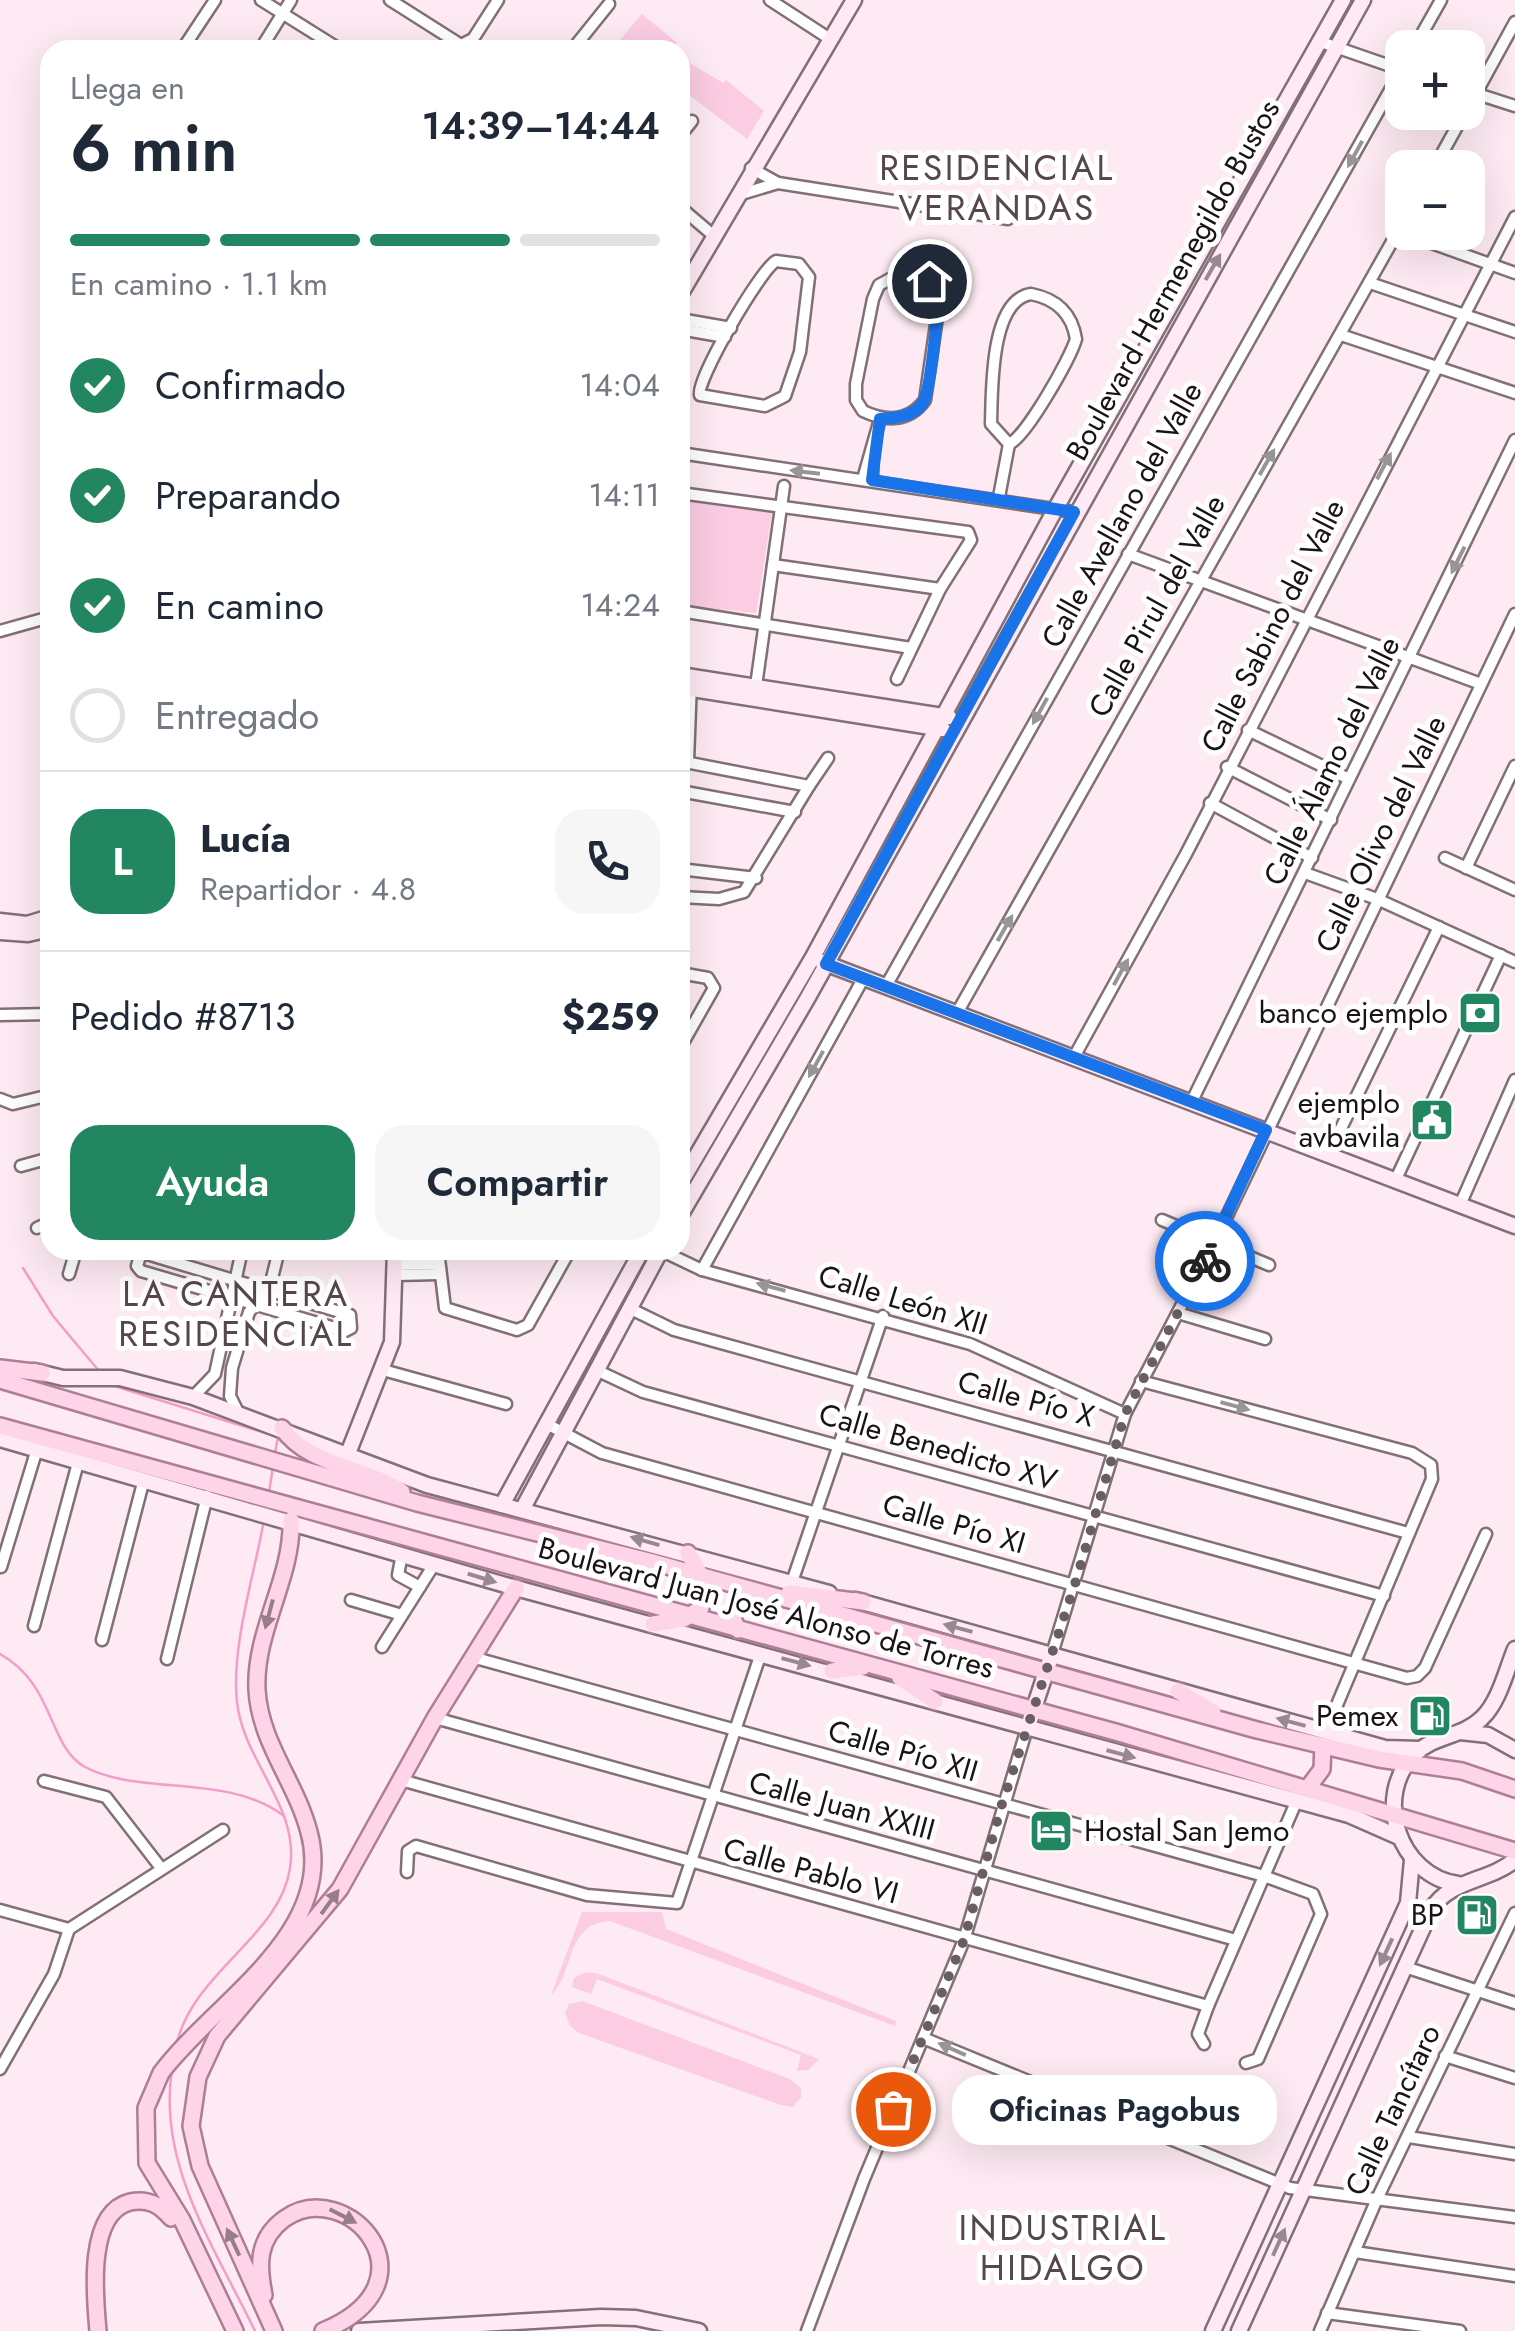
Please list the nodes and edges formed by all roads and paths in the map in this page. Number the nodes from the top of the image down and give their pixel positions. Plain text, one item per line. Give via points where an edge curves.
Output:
1 (215, 0) edge
2 (261, 0) edge
3 (291, 0) edge
4 (390, 0) edge
5 (498, 0) edge
6 (770, 0) edge
7 (854, 0) edge
8 (1343, 0) edge
9 (1363, 0) edge
10 (1441, 0) edge
11 (609, 4) dead end
12 (282, 13) junction
13 (1515, 22) edge
14 (1424, 30) edge
15 (189, 40) edge
16 (266, 40) edge
17 (325, 40) edge
18 (450, 40) edge
19 (474, 40) edge
20 (580, 40) edge
21 (830, 40) junction
22 (1318, 41) junction
23 (1334, 48) junction
24 (1385, 64) edge
25 (1485, 71) edge
26 (1485, 96) edge
27 (1385, 99) edge
28 (1515, 106) edge
29 (692, 121) dead end
30 (690, 124) edge
31 (752, 168) junction
32 (778, 183) junction
33 (738, 194) junction
34 (690, 216) edge
35 (1515, 218) edge
36 (1008, 219) dead end
37 (714, 236) junction
38 (1388, 250) edge
39 (1455, 250) edge
40 (1490, 264) junction
41 (1515, 273) edge
42 (690, 278) edge
43 (1370, 283) junction
44 (1464, 316) junction
45 (690, 322) edge
46 (690, 330) edge
47 (728, 332) junction
48 (1515, 332) edge
49 (1341, 335) junction
50 (1436, 366) junction
51 (1515, 393) edge
52 (880, 419) junction
53 (1515, 440) edge
54 (1009, 444) junction
55 (690, 454) edge
56 (867, 479) junction
57 (784, 486) dead end
58 (690, 494) edge
59 (999, 497) junction
60 (782, 507) junction
61 (1056, 508) junction
62 (1074, 512) junction
63 (1128, 554) junction
64 (773, 565) junction
65 (1198, 582) junction
66 (940, 590) junction
67 (690, 613) edge
68 (1515, 614) edge
69 (40, 620) edge
70 (1302, 620) junction
71 (763, 624) junction
72 (0, 631) edge
73 (911, 648) junction
74 (1410, 660) junction
75 (897, 679) dead end
76 (690, 682) edge
77 (1480, 684) junction
78 (755, 692) junction
79 (878, 712) junction
80 (910, 722) junction
81 (939, 722) junction
82 (957, 725) junction
83 (1248, 730) junction
84 (926, 750) junction
85 (828, 758) dead end
86 (690, 762) edge
87 (1515, 766) edge
88 (1227, 768) junction
89 (1349, 779) junction
90 (809, 786) junction
91 (690, 793) edge
92 (1210, 803) junction
93 (794, 812) junction
94 (1330, 820) junction
95 (1312, 858) junction
96 (1445, 858) dead end
97 (1466, 868) junction
98 (690, 869) edge
99 (1305, 873) junction
100 (756, 878) junction
101 (1515, 890) edge
102 (690, 897) edge
103 (1377, 900) junction
104 (0, 920) edge
105 (40, 925) edge
106 (1440, 926) junction
107 (40, 929) edge
108 (0, 932) edge
109 (1501, 955) junction
110 (819, 961) junction
111 (1515, 962) edge
112 (690, 974) edge
113 (863, 978) junction
114 (886, 986) junction
115 (956, 1013) junction
116 (40, 1014) edge
117 (0, 1015) edge
118 (690, 1030) edge
119 (1074, 1057) junction
120 (1515, 1080) edge
121 (40, 1097) edge
122 (0, 1099) edge
123 (1192, 1103) junction
124 (1266, 1130) junction
125 (1328, 1153) junction
126 (40, 1161) edge
127 (21, 1166) dead end
128 (690, 1168) edge
129 (1396, 1179) junction
130 (690, 1198) edge
131 (1460, 1205) junction
132 (1162, 1220) dead end
133 (1515, 1226) edge
134 (40, 1227) edge
135 (37, 1228) dead end
136 (1214, 1243) junction
137 (73, 1260) edge
138 (139, 1260) edge
139 (167, 1260) edge
140 (239, 1260) edge
141 (277, 1260) edge
142 (438, 1260) edge
143 (565, 1260) edge
144 (636, 1260) edge
145 (656, 1260) edge
146 (682, 1260) edge
147 (395, 1263) edge
148 (1269, 1265) dead end
149 (438, 1269) junction
150 (702, 1270) junction
151 (69, 1274) dead end
152 (234, 1280) junction
153 (269, 1290) junction
154 (233, 1298) junction
155 (254, 1304) junction
156 (632, 1310) junction
157 (1178, 1314) junction
158 (882, 1316) junction
159 (1264, 1339) dead end
160 (0, 1364) edge
161 (383, 1370) junction
162 (596, 1370) junction
163 (42, 1374) joint
164 (0, 1380) edge
165 (860, 1381) junction
166 (1141, 1381) junction
167 (193, 1396) junction
168 (506, 1404) dead end
169 (237, 1410) junction
170 (1125, 1414) junction
171 (545, 1423) junction
172 (0, 1426) edge
173 (282, 1428) junction
174 (561, 1434) junction
175 (0, 1439) edge
176 (836, 1444) junction
177 (37, 1449) junction
178 (1114, 1449) junction
179 (346, 1456) junction
180 (79, 1459) junction
181 (144, 1478) junction
182 (207, 1496) junction
183 (252, 1502) junction
184 (417, 1503) junction
185 (502, 1505) junction
186 (522, 1510) junction
187 (814, 1511) junction
188 (292, 1516) junction
189 (1093, 1517) junction
190 (1408, 1533) junction
191 (1486, 1534) dead end
192 (688, 1553) junction
193 (402, 1554) junction
194 (435, 1564) junction
195 (0, 1568) edge
196 (702, 1577) junction
197 (792, 1582) junction
198 (1075, 1584) junction
199 (420, 1587) junction
200 (516, 1588) junction
201 (759, 1593) junction
202 (1384, 1596) junction
203 (352, 1600) dead end
204 (863, 1602) junction
205 (402, 1614) junction
206 (690, 1616) junction
207 (653, 1624) junction
208 (34, 1626) dead end
209 (738, 1630) junction
210 (102, 1640) dead end
211 (382, 1647) dead end
212 (1515, 1649) edge
213 (760, 1653) junction
214 (472, 1657) junction
215 (167, 1659) dead end
216 (1049, 1662) junction
217 (1354, 1662) junction
218 (870, 1666) junction
219 (888, 1670) junction
220 (832, 1672) junction
221 (1178, 1690) junction
222 (935, 1701) junction
223 (1033, 1710) junction
224 (435, 1718) junction
225 (1229, 1722) junction
226 (1027, 1728) junction
227 (738, 1731) junction
228 (1460, 1732) junction
229 (1325, 1738) junction
230 (1420, 1750) junction
231 (1515, 1750) edge
232 (1406, 1763) junction
233 (401, 1780) junction
234 (44, 1781) dead end
235 (1515, 1789) edge
236 (1302, 1795) junction
237 (714, 1797) junction
238 (1002, 1804) junction
239 (1349, 1815) joint
240 (1396, 1817) junction
241 (223, 1830) dead end
242 (1399, 1837) junction
243 (1514, 1859) edge
244 (1412, 1860) junction
245 (691, 1864) junction
246 (161, 1868) junction
247 (982, 1870) junction
248 (407, 1872) dead end
249 (1264, 1876) junction
250 (1458, 1884) junction
251 (0, 1911) edge
252 (1515, 1913) edge
253 (1512, 1926) edge
254 (69, 1929) junction
255 (964, 1940) junction
256 (1236, 1940) junction
257 (1404, 1967) junction
258 (1477, 1994) junction
259 (1515, 2003) edge
260 (1208, 2006) junction
261 (923, 2038) junction
262 (1204, 2044) dead end
263 (1445, 2056) junction
264 (1246, 2063) dead end
265 (0, 2069) edge
266 (1515, 2078) edge
267 (1408, 2137) junction
268 (1515, 2154) edge
269 (1280, 2184) junction
270 (1302, 2190) junction
271 (1377, 2199) junction
272 (1515, 2217) edge
273 (1356, 2252) junction
274 (198, 2253) junction
275 (1515, 2276) edge
276 (266, 2314) junction
277 (1328, 2314) junction
278 (1243, 2328) edge
279 (98, 2331) edge
280 (235, 2331) edge
281 (274, 2331) edge
282 (322, 2331) edge
283 (359, 2331) edge
284 (700, 2331) edge
285 (807, 2331) edge
286 (1213, 2331) edge
287 (1320, 2331) edge
288 (1460, 2331) edge

1 - 15 street
2 - 12 street
3 - 12 street
4 - 18 street
5 - 19 street
6 - 21 street
7 - 21 street
8 - 22 street, Boulevard Hermenegildo Bustos
9 - 23 street, Boulevard Hermenegildo Bustos
10 - 14 street
11 - 20 street
12 - 16 street
12 - 17 street
13 - 25 street
21 - 31 street
22 - 23 street
22 - 61 street, Boulevard Hermenegildo Bustos
23 - 24 street
62 -> 23 street, Boulevard Hermenegildo Bustos
26 - 28 street
27 -> 63 street, Calle Avellano del Valle
29 - 30 street
31 - 32 street
31 - 33 street
32 - 33 street
32 - 36 street
33 - 37 street
34 - 37 street
35 - 40 street, Calle Sabino del Valle
37 - 42 street
38 - 43 street, Calle Pirul del Valle
39 - 40 street
40 - 41 street
40 - 44 street, Calle Sabino del Valle
43 - 44 street
43 - 49 street, Calle Pirul del Valle
44 - 48 street
44 - 50 street, Calle Sabino del Valle
45 - 47 street
46 - 47 street
47 - 47 street via 766,266 794,262 807,271 800,352 785,396 765,406 697,393
49 - 50 street
65 -> 49 street, Calle Pirul del Valle
50 - 51 street
70 -> 50 street, Calle Sabino del Valle
52 - 52 street via 863,411 856,392 876,289 886,280 932,282 939,304 924,400 905,416
52 - 56 street
53 -> 74 street, Calle Álamo del Valle
54 - 54 street via 1034,420 1076,339 1068,316 1046,297 1019,296 999,337 992,424
54 - 59 street
56 -> 55 street
56 - 59 street
57 - 60 street
58 - 60 street
59 - 61 street
60 - 64 street
60 - 66 street via 968,532 971,540
61 - 62 street
61 - 81 street, Boulevard Hermenegildo Bustos
62 - 82 street, Boulevard Hermenegildo Bustos
63 - 65 street
63 -> 114 street, Calle Avellano del Valle
64 - 66 street
64 - 71 street
65 - 70 street
115 -> 65 street, Calle Pirul del Valle
66 - 73 street
67 - 71 street
68 - 77 street, Calle Olivo del Valle
69 - 72 street
70 - 74 street
70 - 83 street, Calle Sabino del Valle
71 - 73 street
71 - 78 street
73 - 75 street
74 - 77 street
74 - 89 street, Calle Álamo del Valle
76 - 78 street
77 - 103 street, Calle Olivo del Valle
78 - 79 street
79 - 80 street
79 - 81 street
80 - 81 street
80 - 84 street
81 - 82 street
81 - 84 street, Boulevard Hermenegildo Bustos
82 - 110 street, Boulevard Hermenegildo Bustos
83 - 88 street, Calle Sabino del Valle
83 - 89 street
84 - 110 street, Boulevard Hermenegildo Bustos
85 - 90 street
86 - 90 street
87 - 97 street
88 - 92 street, Calle Sabino del Valle
88 - 94 street
89 - 94 street, Calle Álamo del Valle
90 - 93 street
91 - 93 street
92 - 95 street
119 -> 92 street, Calle Sabino del Valle
93 - 100 street
94 - 95 street, Calle Álamo del Valle
95 - 99 street, Calle Álamo del Valle
96 - 97 street
97 - 101 street
98 - 100 street
99 - 103 street
99 - 123 street, Calle Álamo del Valle
100 - 102 street via 729,898
103 - 106 street
103 - 124 street, Calle Olivo del Valle
104 - 105 street
106 - 109 street
106 - 125 street
107 - 108 street
109 - 111 street
109 - 129 street
110 - 113 street
110 - 128 street, Boulevard Hermenegildo Bustos
110 - 130 street, Boulevard Hermenegildo Bustos
112 - 118 street via 704,976 714,988
113 - 114 street
113 -> 150 street
114 - 115 street
115 - 119 street
116 - 117 street
119 - 123 street
120 - 131 street
121 - 122 street via 13,1104
123 - 124 street
124 - 125 street
124 - 136 street, Calle Olivo del Valle
125 - 129 street
126 - 127 street
129 - 131 street
131 - 133 street
132 - 136 street
134 - 135 street
136 - 148 street
136 - 157 street, Calle Olivo del Valle
137 - 151 street
138 - 154 street via 137,1266
139 - 152 street
140 - 152 street
141 - 153 street
142 - 149 street
143 - 149 street via 519,1330 450,1312 441,1302
144 - 171 street
145 - 156 street
146 - 150 street, Calle León XII
147 - 149 street
147 - 161 street via 395,1328
158 -> 150 street, Calle León XII
152 - 153 street
152 - 154 street
153 - 155 street
153 - 155 street via 350,1315 351,1328
154 - 155 street
154 - 167 street via 216,1374
155 - 169 street via 230,1379
156 - 162 street
156 - 165 street, Calle Pío X via 674,1330
157 - 159 street
157 - 166 street, Calle Olivo del Valle
158 - 165 street
158 - 170 street, Calle León XII via 988,1350
160 - 163 main road
161 - 168 street
161 - 179 street
162 - 174 street
162 - 176 street, Calle Benedicto XV via 644,1392
163 - 167 street, Boulevard Juan José Alonso de Torres
164 - 184 main road, Boulevard Juan José Alonso de Torres
165 - 176 street
165 - 178 street, Calle Pío X
166 - 170 street, Calle Olivo del Valle
166 -> 190 street via 1412,1453 1432,1469
167 - 169 street, Boulevard Juan José Alonso de Torres
169 - 173 street, Boulevard Juan José Alonso de Torres
170 - 178 street, Calle Olivo del Valle
171 - 174 street, Calle Pío XI
171 - 185 street
172 - 183 main road, Boulevard Juan José Alonso de Torres
173 - 179 street, Boulevard Juan José Alonso de Torres
173 - 184 main road via 304,1449 375,1476
174 - 186 street
174 - 187 street, Calle Pío XI via 602,1453
175 - 177 street, Boulevard Juan José Alonso de Torres
176 - 187 street
176 - 189 street, Calle Benedicto XV
177 - 180 street, Boulevard Juan José Alonso de Torres
177 - 195 street
178 - 189 street, Calle Olivo del Valle
178 - 190 street, Calle Pío X
179 - 185 street, Boulevard Juan José Alonso de Torres
180 - 181 street, Boulevard Juan José Alonso de Torres
180 - 208 street
181 - 182 street, Boulevard Juan José Alonso de Torres
181 - 210 street
182 - 183 street, Boulevard Juan José Alonso de Torres
182 - 215 street
183 - 188 main road, Boulevard Juan José Alonso de Torres
184 - 196 main road, Boulevard Juan José Alonso de Torres
185 - 186 street, Boulevard Juan José Alonso de Torres
192 -> 186 street, Boulevard Juan José Alonso de Torres
187 - 197 street
187 - 198 street, Calle Pío XI
188 - 193 street, Boulevard Juan José Alonso de Torres
188 - 206 main road, Boulevard Juan José Alonso de Torres
188 -> 274 main road via 257,1688 264,1730 309,1831 312,1870 297,1921 176,2053 144,2119 147,2162
189 - 198 street, Calle Olivo del Valle
189 - 202 street, Calle Benedicto XV
190 - 202 street
191 - 217 street, Calle Pío XI via 1421,1674 1401,1677
192 - 196 main road
192 - 197 street, Boulevard Juan José Alonso de Torres
193 - 194 street, Boulevard Juan José Alonso de Torres
193 - 199 street via 398,1575
194 - 199 street
194 -> 200 street, Boulevard Juan José Alonso de Torres
196 - 201 main road, Boulevard Juan José Alonso de Torres
196 - 206 main road via 706,1594
197 - 204 street, Boulevard Juan José Alonso de Torres
198 - 216 street, Calle Olivo del Valle
198 - 217 street, Calle Pío XI
199 - 205 street
200 - 207 street, Boulevard Juan José Alonso de Torres
200 - 214 main road
201 - 204 main road
201 - 209 main road via 733,1609
201 - 216 main road, Boulevard Juan José Alonso de Torres
202 - 217 street
203 - 205 street
216 -> 204 street, Boulevard Juan José Alonso de Torres
205 - 211 street
206 - 207 main road
206 - 209 main road, Boulevard Juan José Alonso de Torres
207 - 213 street, Boulevard Juan José Alonso de Torres
209 - 218 main road, Boulevard Juan José Alonso de Torres
212 - 228 street via 1488,1712
213 -> 220 street, Boulevard Juan José Alonso de Torres
213 - 227 street
214 - 224 main road
214 - 227 street, Calle Pío XII
216 - 221 street, Boulevard Juan José Alonso de Torres
216 - 223 street
216 - 225 main road, Boulevard Juan José Alonso de Torres
217 - 229 street
218 - 219 main road, Boulevard Juan José Alonso de Torres
218 - 220 main road
219 - 222 main road
219 - 223 main road, Boulevard Juan José Alonso de Torres
220 - 222 street, Boulevard Juan José Alonso de Torres
221 - 225 main road
229 -> 221 street, Boulevard Juan José Alonso de Torres
222 - 226 street, Boulevard Juan José Alonso de Torres
223 - 226 street
223 - 236 main road, Boulevard Juan José Alonso de Torres
224 - 233 main road
224 - 237 street, Calle Juan XXIII
225 - 229 main road, Boulevard Juan José Alonso de Torres
226 -> 236 street, Boulevard Juan José Alonso de Torres
226 - 238 street
227 - 237 street
227 - 238 street, Calle Pío XII
228 - 230 street
228 - 231 street via 1493,1737
229 - 230 street, Boulevard Juan José Alonso de Torres
229 - 232 main road, Boulevard Juan José Alonso de Torres
229 - 236 main road via 1322,1769
230 - 232 street
232 - 235 main road, Boulevard Juan José Alonso de Torres via 1462,1771
232 - 240 street
233 - 245 street, Calle Pablo VI
276 -> 233 main road via 195,2148 198,2077 225,2025 340,1889
234 - 246 street via 106,1796
236 - 239 main road
236 - 240 main road, Boulevard Juan José Alonso de Torres
236 - 249 street
237 - 245 street
237 - 247 street, Calle Juan XXIII
238 - 247 street
238 - 249 street, Calle Pío XII
239 - 242 street
240 - 242 street
240 - 243 main road, Boulevard Juan José Alonso de Torres
241 - 246 street
242 - 244 street
243 - 250 street via 1484,1879
244 - 250 street
244 -> 269 street via 1408,1904
245 - 248 street via 677,1903 665,1904 587,1895 418,1846 408,1851
245 - 255 street, Calle Pablo VI
246 - 254 street
247 - 255 street
247 - 256 street, Calle Juan XXIII
249 - 256 street
249 - 264 street, Calle Pío XII via 1318,1898 1321,1914 1258,2058
250 - 257 street via 1436,1903
251 - 254 street
252 - 253 street, Calle Tancítaro
253 - 258 street, Calle Tancítaro
254 - 265 street via 54,1974
255 - 260 street, Calle Pablo VI
255 - 261 street
256 - 260 street
257 - 258 street
257 - 270 street
258 - 259 street
258 - 263 street, Calle Tancítaro
260 - 262 street via 1198,2034
269 -> 261 street
261 - 285 street
263 - 266 street
263 - 267 street, Calle Tancítaro
267 - 268 street
267 - 271 street, Calle Tancítaro
269 - 270 street
269 - 286 street
270 - 271 street
278 -> 270 street
271 - 272 street
271 - 273 street, Calle Tancítaro
273 - 275 street
273 - 277 street, Calle Tancítaro
274 - 279 main road via 156,2204 134,2201 115,2209 101,2234
274 - 280 main road
276 - 281 main road
276 -> 282 main road via 259,2262 267,2236 302,2210 340,2212 372,2242 378,2283 361,2312
277 - 287 street, Calle Tancítaro
277 - 288 street
283 - 284 street via 600,2317

